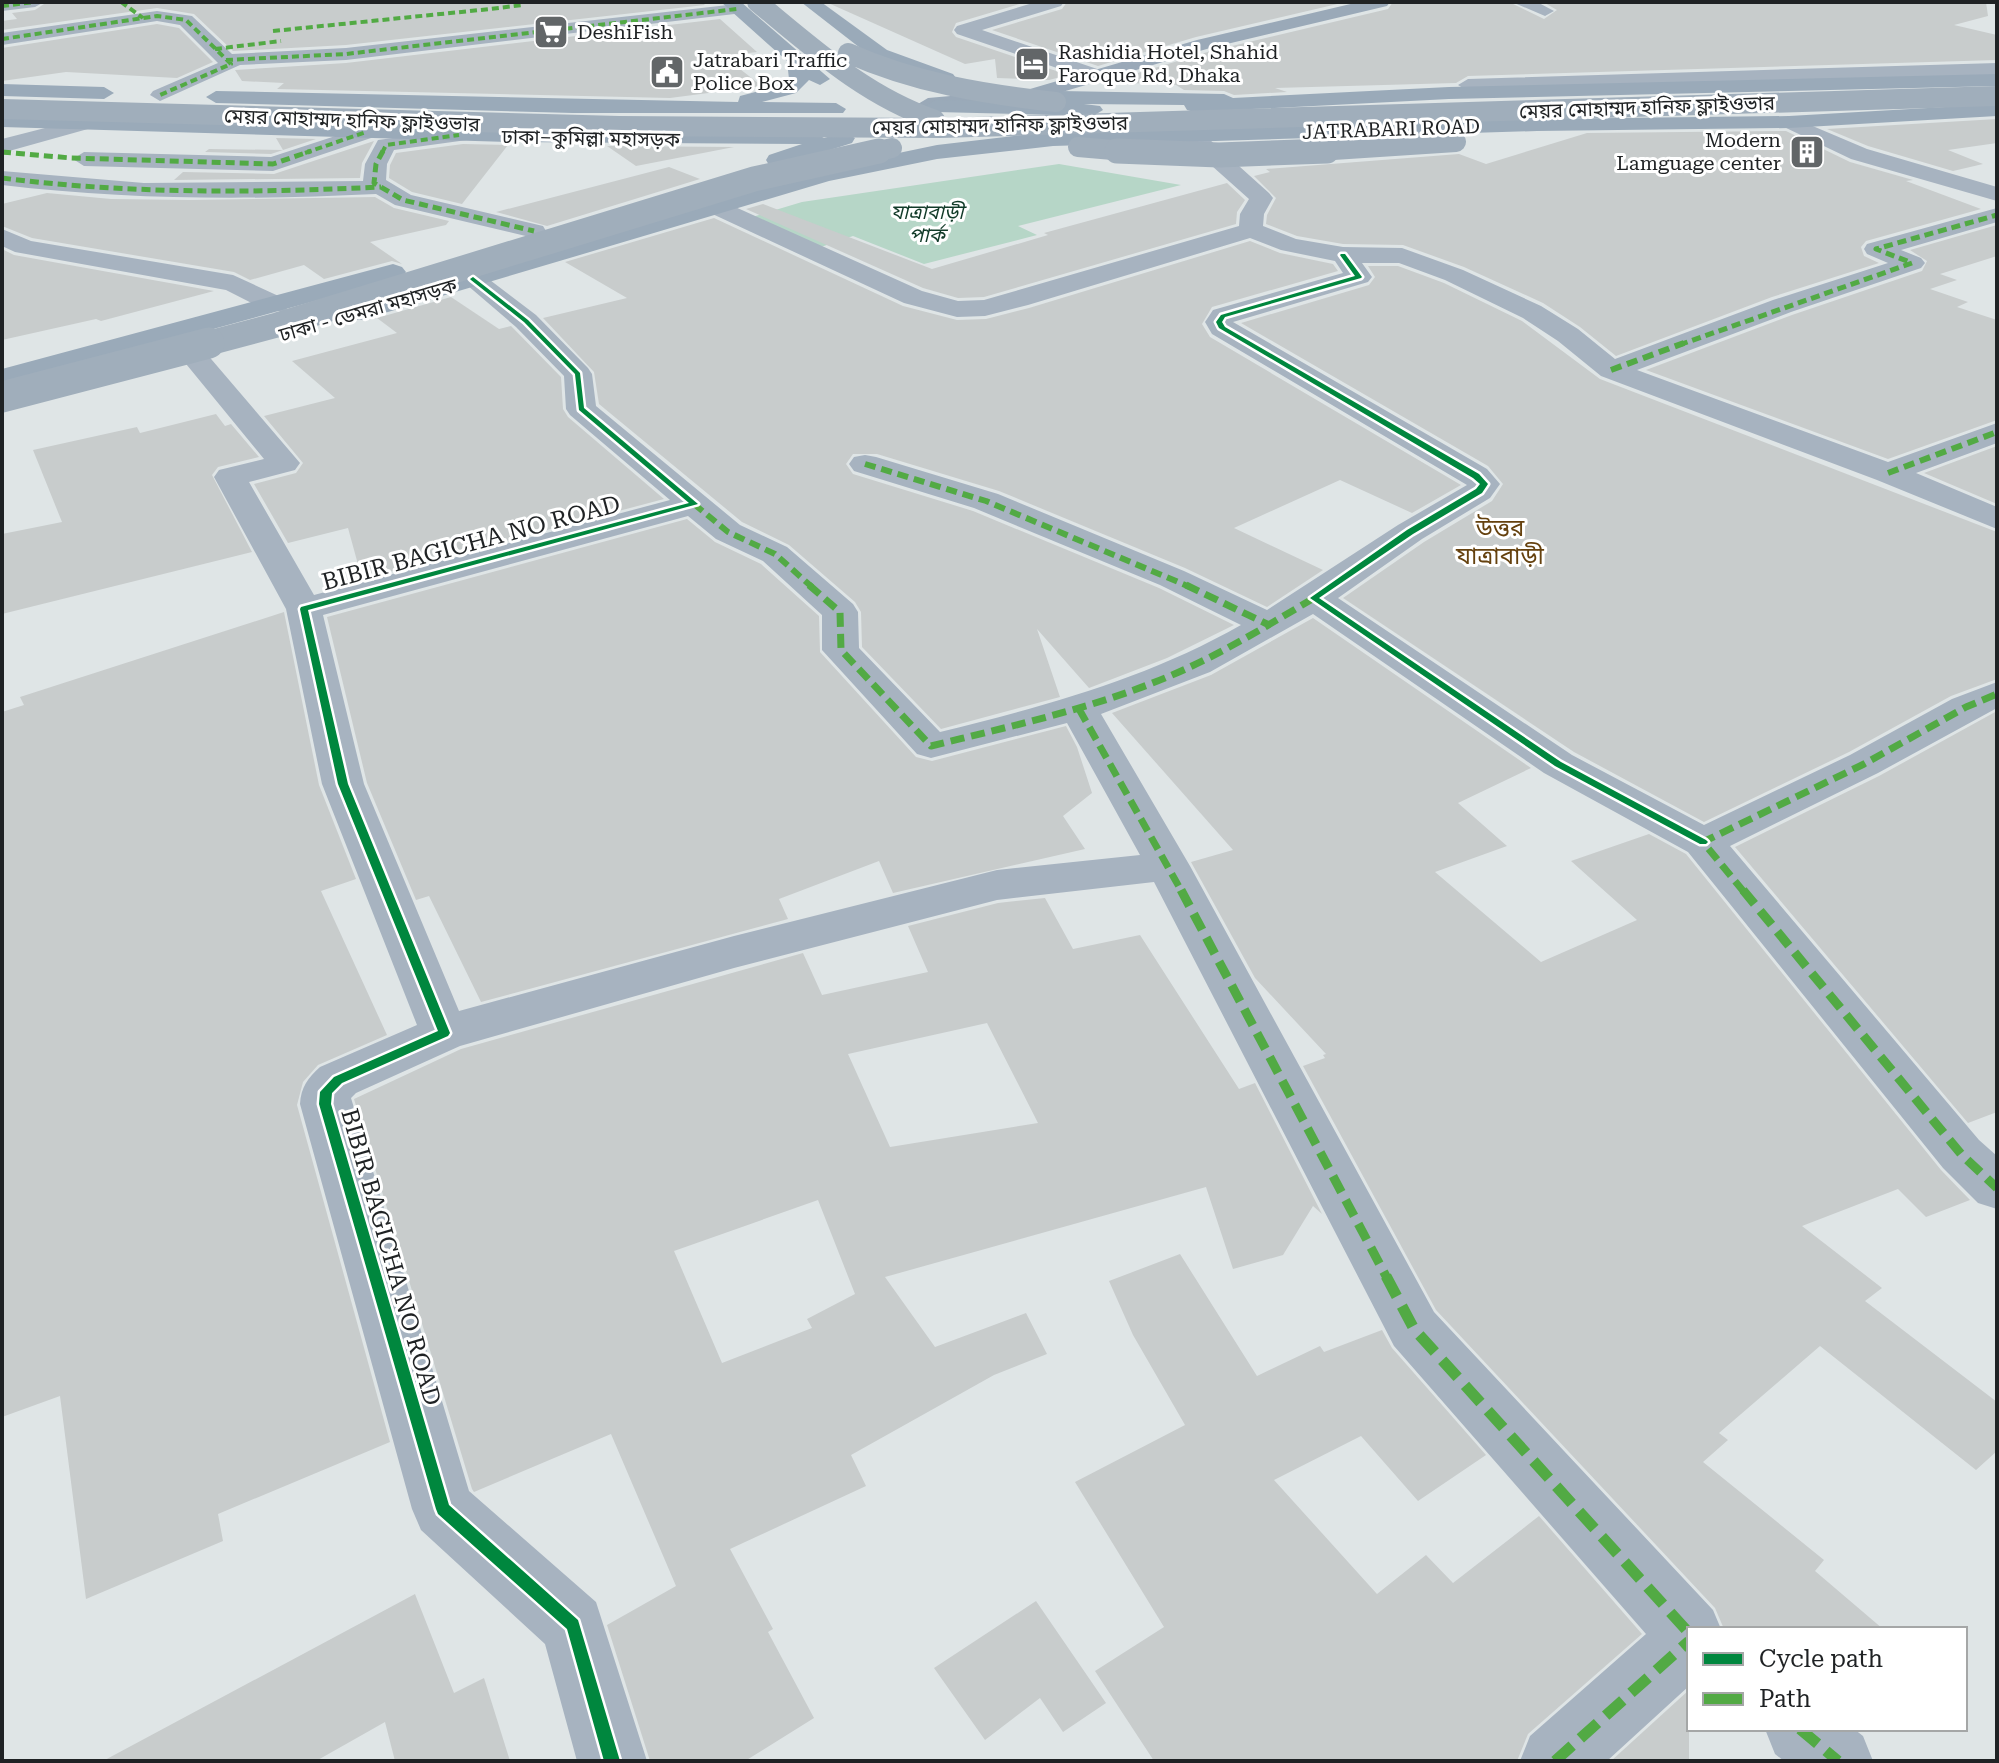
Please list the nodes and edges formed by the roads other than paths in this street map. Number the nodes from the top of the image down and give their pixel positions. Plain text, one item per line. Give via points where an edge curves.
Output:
1 (35, 2) edge
2 (121, 2) edge
3 (783, 2) edge
4 (810, 2) edge
5 (1055, 2) edge
6 (1381, 2) edge
7 (1388, 2) edge
8 (1521, 2) edge
9 (522, 3) edge
10 (742, 4) edge
11 (2, 6) edge
12 (1545, 11) dead end
13 (143, 18) junction
14 (527, 34) junction
15 (6, 41) edge
16 (221, 55) junction
17 (797, 60) junction
18 (1997, 69) edge
19 (1099, 76) junction
20 (1146, 78) junction
21 (1997, 79) edge
22 (1468, 85) dead end
23 (1997, 88) edge
24 (2, 90) edge
25 (1642, 94) junction
26 (160, 95) junction
27 (1032, 95) junction
28 (1997, 96) edge
29 (1092, 98) junction
30 (1302, 99) junction
31 (1181, 100) junction
32 (2, 102) edge
33 (1380, 104) junction
34 (932, 105) junction
35 (845, 107) junction
36 (1997, 108) edge
37 (2, 109) edge
38 (661, 109) junction
39 (1058, 110) junction
40 (1345, 117) junction
41 (2, 121) edge
42 (1789, 122) junction
43 (88, 123) junction
44 (366, 132) junction
45 (936, 134) junction
46 (459, 135) junction
47 (1192, 136) junction
48 (844, 138) junction
49 (1051, 140) junction
50 (2, 146) edge
51 (768, 150) junction
52 (2, 152) edge
53 (2, 178) edge
54 (381, 187) junction
55 (1997, 194) edge
56 (714, 206) junction
57 (1997, 215) edge
58 (1251, 230) junction
59 (534, 231) junction
60 (2, 236) edge
61 (1343, 255) junction
62 (473, 279) junction
63 (276, 305) junction
64 (196, 359) junction
65 (1611, 370) junction
66 (2, 378) edge
67 (2, 397) edge
68 (2, 410) edge
69 (1997, 432) edge
70 (865, 464) dead end
71 (1888, 473) junction
72 (694, 504) junction
73 (1997, 519) edge
74 (1314, 598) junction
75 (304, 609) junction
76 (1269, 625) junction
77 (1997, 694) edge
78 (1079, 709) junction
79 (1703, 842) junction
80 (1168, 866) junction
81 (444, 1033) junction
82 (1997, 1188) edge
83 (1687, 1631) edge
84 (1687, 1643) edge
85 (1802, 1731) edge
86 (612, 1761) edge
87 (1555, 1761) edge
88 (1838, 1761) edge

1 - 11 street
2 - 13 street
3 - 33 highway, bridge via 867,62 987,94 1108,105
4 - 27 main road via 900,63 988,89
5 - 19 street via 963,30
6 - 19 main road via 1204,44
7 - 20 main road
8 - 12 street
9 - 14 street
9 - 16 street via 273,31 281,41
10 - 14 street
10 - 17 main road
10 - 36 highway, bridge via 869,91 914,113 1028,140 1126,152 1282,155 1838,113
13 - 15 street
13 - 16 street via 186,20
14 - 16 street via 307,57
16 - 26 street via 231,64
17 - 35 main road
17 - 38 main road via 799,81 771,95
18 - 22 street
19 - 27 main road
20 - 29 main road
20 - 31 main road via 1140,83 1143,88
21 - 25 highway
21 - 30 main road, JATRABARI ROAD
23 - 25 highway, মেয়র মোহাম্মদ হানিফ ফ্লাইওভার
24 - 26 main road, ঢাকা–কুমিল্লা মহাসড়ক
25 - 33 highway, মেয়র মোহাম্মদ হানিফ ফ্লাইওভার
26 - 38 main road, ঢাকা–কুমিল্লা মহাসড়ক
27 - 29 main road
27 - 34 main road
28 - 40 highway, মেয়র মোহাম্মদ হানিফ ফ্লাইওভার, bridge
29 - 31 main road
29 - 39 main road
30 - 31 main road
30 - 39 main road, JATRABARI ROAD
32 - 33 highway, মেয়র মোহাম্মদ হানিফ ফ্লাইওভার, bridge via 827,120
34 - 35 main road, ঢাকা–কুমিল্লা মহাসড়ক via 892,101
34 - 39 main road, JATRABARI ROAD
34 - 45 main road via 954,121
35 - 38 main road, ঢাকা–কুমিল্লা মহাসড়ক
35 - 48 main road via 822,119 822,125
36 - 42 main road, JATRABARI ROAD
37 - 40 highway, মেয়র মোহাম্মদ হানিফ ফ্লাইওভার, bridge via 731,128
39 - 45 main road
39 - 49 main road
40 - 67 highway, bridge via 999,135 816,163 277,325
41 - 43 main road, ঢাকা–কুমিল্লা মহাসড়ক
42 - 47 main road, JATRABARI ROAD
42 - 55 street via 1859,154
43 - 44 main road, ঢাকা–কুমিল্লা মহাসড়ক
43 - 50 street
44 - 46 main road, ঢাকা–কুমিল্লা মহাসড়ক
44 - 52 street via 273,164
45 - 48 main road, JATRABARI ROAD via 890,142
45 - 49 main road, JATRABARI ROAD
46 - 51 main road, ঢাকা–কুমিল্লা মহাসড়ক
46 - 54 street via 386,145 376,164 374,183
47 - 49 main road, JATRABARI ROAD
47 - 58 street via 1261,198
48 - 51 main road, ঢাকা - ডেমরা মহাসড়ক
49 - 56 main road, ঢাকা - ডেমরা মহাসড়ক via 864,166
51 - 59 main road, ঢাকা - ডেমরা মহাসড়ক via 665,195
53 - 54 street via 233,194
54 - 59 street via 403,200
56 - 58 street via 913,297 957,309 1019,299
56 - 62 main road, ঢাকা - ডেমরা মহাসড়ক
57 - 65 street via 1876,249 1912,263
58 - 61 street via 1290,245
59 - 63 main road, ঢাকা - ডেমরা মহাসড়ক
60 - 63 street via 24,247 233,283
61 - 65 street via 1402,256 1454,275 1532,312
61 - 74 street via 1359,277 1223,316 1222,328 1484,484
62 - 64 main road, ঢাকা - ডেমরা মহাসড়ক
62 - 72 street via 526,321 578,374 581,409
63 - 66 main road, ঢাকা - ডেমরা মহাসড়ক
64 - 68 main road, ঢাকা - ডেমরা মহাসড়ক
64 - 75 street via 284,463 230,477
65 - 71 street
69 - 71 street
70 - 76 street via 986,501 1172,578
71 - 73 street
72 - 75 street, BIBIR BAGICHA NO ROAD
72 - 78 street via 728,532 775,554 840,612 841,650 931,746
74 - 76 street
74 - 79 street via 1558,764
75 - 81 street, BIBIR BAGICHA NO ROAD via 343,784
76 - 78 street via 1178,673
77 - 79 street
78 - 80 street
79 - 82 street via 1961,1154
80 - 81 street via 997,885
80 - 83 street via 1414,1329
81 - 86 street, BIBIR BAGICHA NO ROAD via 338,1080 326,1092 325,1104 443,1509 573,1625
84 - 87 street
85 - 88 street

